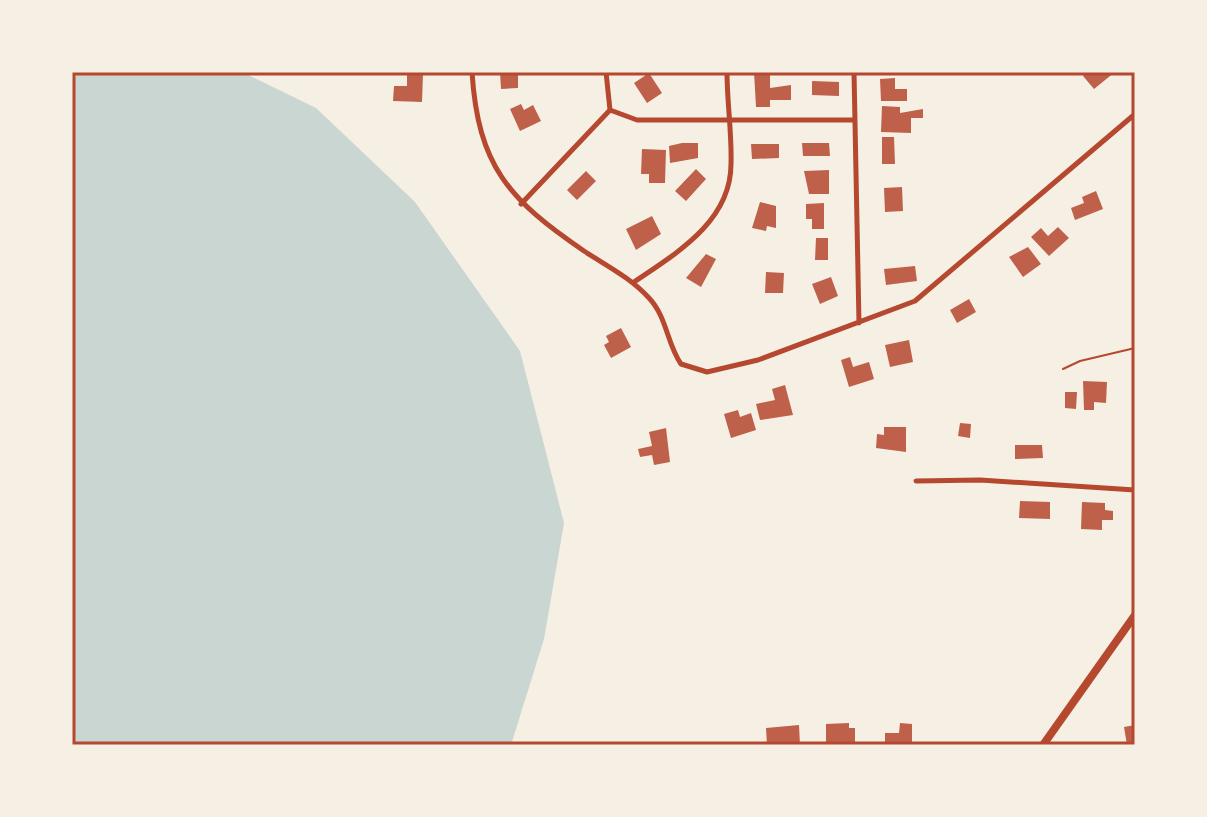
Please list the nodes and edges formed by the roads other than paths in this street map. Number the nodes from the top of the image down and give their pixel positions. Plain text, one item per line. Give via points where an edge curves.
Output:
1 (472, 72) edge
2 (606, 72) edge
3 (727, 72) edge
4 (854, 72) edge
5 (610, 110) junction
6 (1135, 114) edge
7 (855, 120) junction
8 (728, 121) junction
9 (521, 204) junction
10 (634, 282) junction
11 (859, 323) junction
12 (1135, 348) edge
13 (1063, 369) dead end
14 (916, 481) dead end
15 (1135, 490) edge
16 (1135, 615) edge
17 (1043, 745) edge

1 - 9 street via 482,135 502,179
2 - 5 street
3 - 8 street
4 - 7 street
5 - 8 street via 658,122
5 - 9 street
6 - 11 street via 930,291
7 - 8 street
7 - 11 street
8 - 10 street via 731,175 720,205 700,234
9 - 10 street
10 - 11 street via 659,312 681,364 699,372 713,372
12 - 13 lane
14 - 15 street
16 - 17 main road

